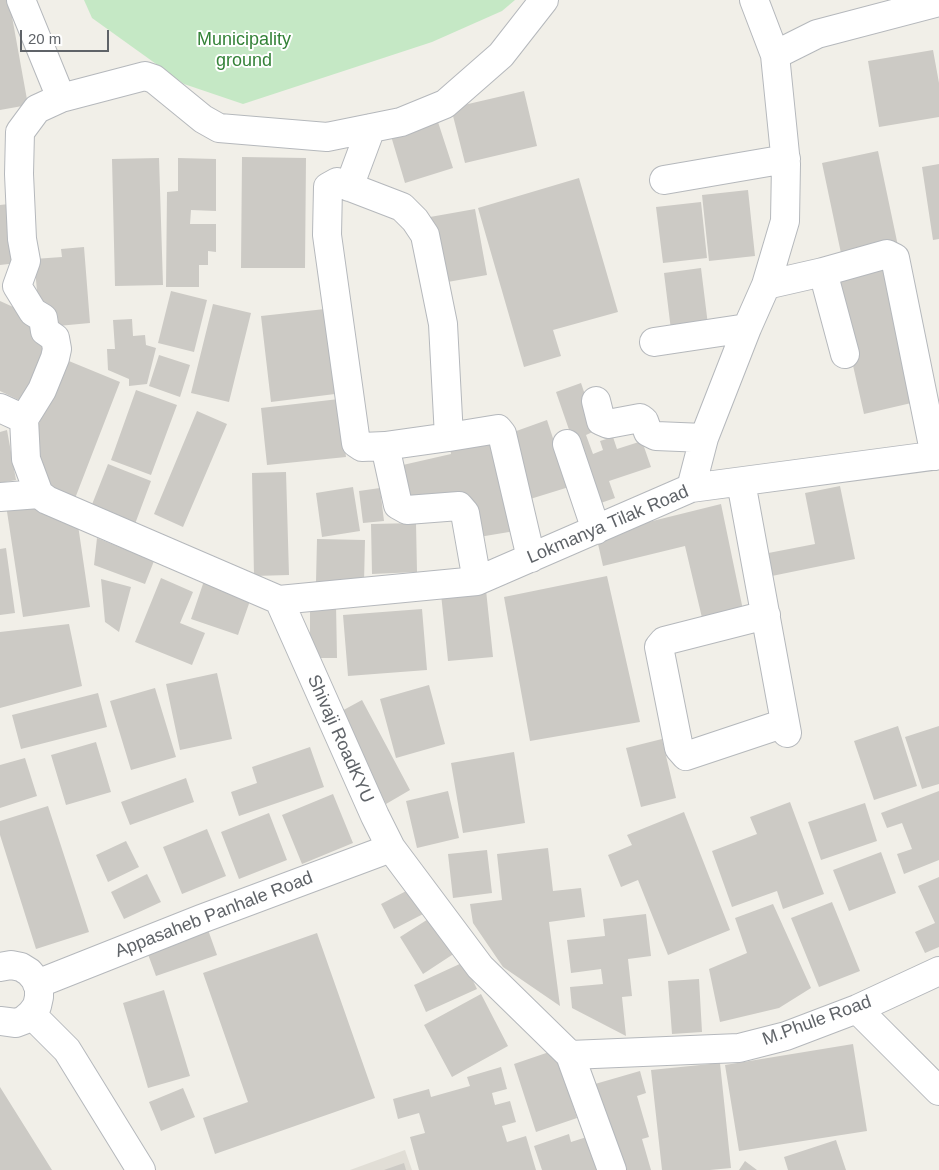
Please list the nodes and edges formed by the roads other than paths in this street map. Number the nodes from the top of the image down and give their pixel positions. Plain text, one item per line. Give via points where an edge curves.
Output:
1 (21, 0) edge
2 (544, 0) edge
3 (754, 0) edge
4 (939, 2) edge
5 (775, 54) junction
6 (61, 98) junction
7 (371, 128) junction
8 (786, 159) junction
9 (664, 180) dead end
10 (349, 187) junction
11 (823, 272) junction
12 (766, 285) junction
13 (747, 328) junction
14 (654, 342) dead end
15 (845, 354) dead end
16 (596, 401) dead end
17 (12, 414) edge
18 (449, 437) junction
19 (704, 438) junction
20 (567, 444) dead end
21 (385, 446) junction
22 (937, 455) edge
23 (741, 482) junction
24 (691, 488) junction
25 (39, 494) junction
26 (0, 497) edge
27 (596, 530) junction
28 (531, 558) junction
29 (477, 581) junction
30 (279, 600) junction
31 (766, 614) junction
32 (391, 848) junction
33 (0, 967) edge
34 (939, 971) edge
35 (37, 984) junction
36 (857, 1009) junction
37 (31, 1014) junction
38 (0, 1021) edge
39 (570, 1055) junction
40 (939, 1091) edge
41 (140, 1170) edge
42 (612, 1170) edge

1 - 6 street
2 - 7 street via 501,54 445,104 401,122
3 - 5 street
4 - 5 street via 818,34
5 - 8 street
6 - 7 street via 145,76 154,79 219,128 327,136
6 - 17 street via 37,109 20,132 19,174 26,261 17,286 33,312 43,318 44,330 55,338 57,349 42,390
7 - 10 street
8 - 9 street
8 - 12 street via 785,221
10 - 18 street via 402,207 425,235 443,324
10 - 21 street via 337,182 328,187 327,235 356,443 362,447
11 - 12 street
11 - 15 street
11 - 22 street via 887,254 895,258
12 - 13 street
13 - 14 street
13 - 19 street
16 - 19 street via 601,421 608,424 640,418 648,432 656,436
17 - 25 street
18 - 21 street
18 - 28 street via 498,429 502,434
19 - 24 street
20 - 27 street
21 - 29 street via 398,505 407,510 458,506 465,513
22 - 23 street, Lokmanya Tilak Road
23 - 24 street, Lokmanya Tilak Road
23 - 31 street
24 - 27 street, Lokmanya Tilak Road
25 - 26 street
25 - 30 street
27 - 28 street, Lokmanya Tilak Road
28 - 29 street, Lokmanya Tilak Road
29 - 30 street, Lokmanya Tilak Road
30 - 32 street, Shivaji RoadKYU
31 - 31 street via 786,728 686,756 679,748 659,648 664,641
32 - 35 street, Appasaheb Panhale Road
32 - 39 street, Shivaji RoadKYU via 480,967
33 - 35 street via 21,967
34 - 36 street, M.Phule Road
35 - 37 street via 39,997
36 - 39 street, M.Phule Road via 786,1036 739,1048
36 - 40 street
37 - 38 street via 16,1023
37 - 41 street via 66,1050
39 - 42 street, Shivaji RoadKYU

